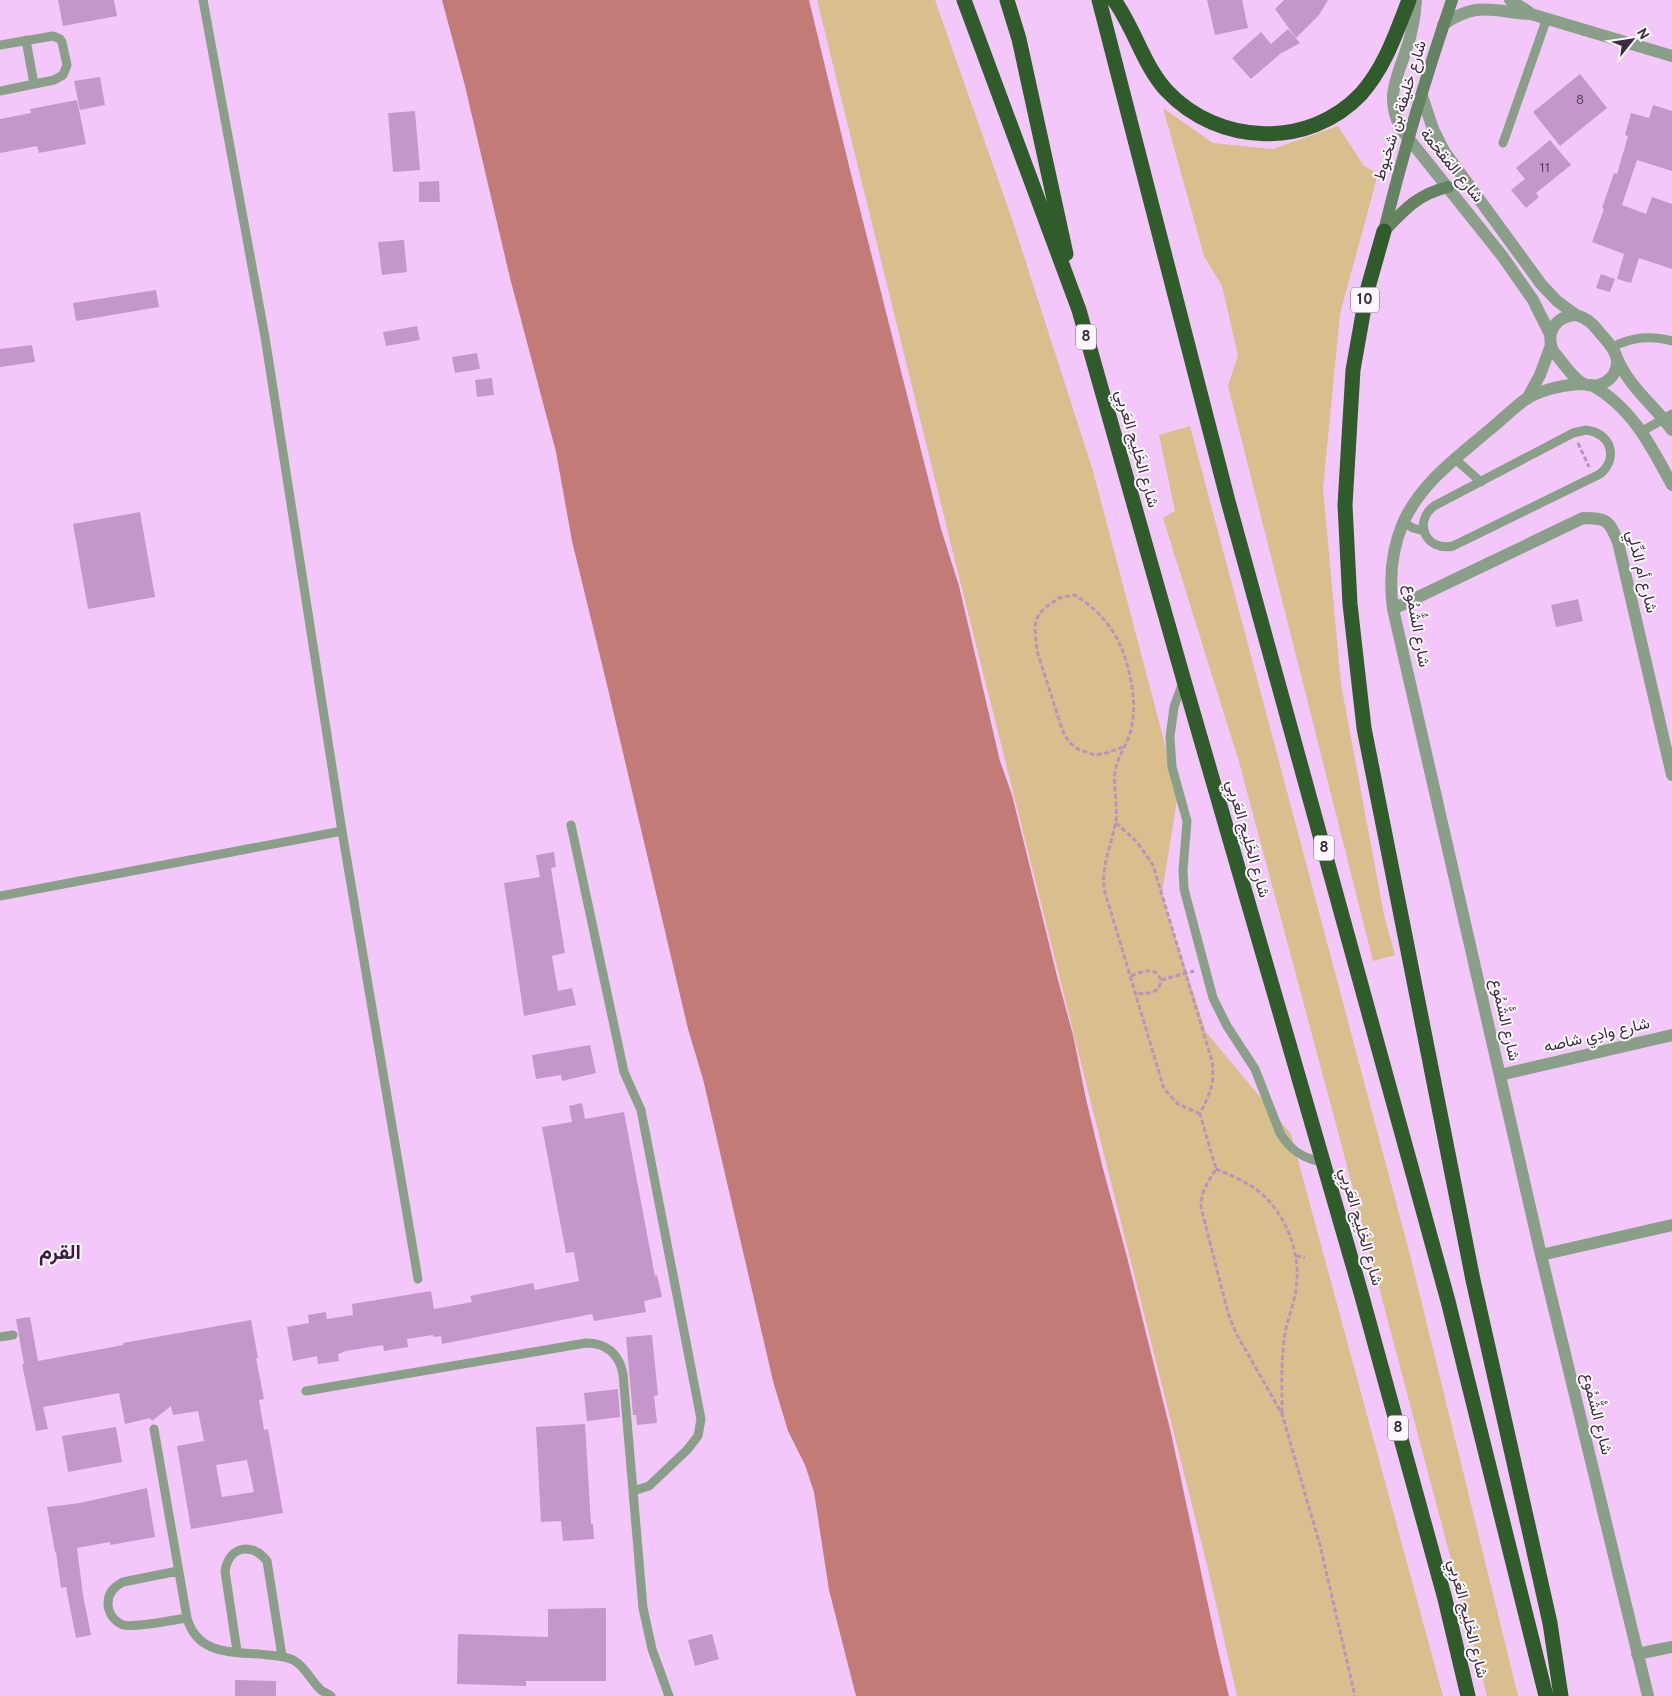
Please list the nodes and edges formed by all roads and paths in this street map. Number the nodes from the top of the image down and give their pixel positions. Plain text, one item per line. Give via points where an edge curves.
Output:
1 (203, 0) edge
2 (964, 0) edge
3 (1007, 0) edge
4 (1099, 0) edge
5 (1114, 0) edge
6 (1410, 0) edge
7 (1416, 0) edge
8 (1452, 0) edge
9 (1510, 0) edge
10 (1531, 14) junction
11 (1547, 18) junction
12 (1443, 25) junction
13 (26, 40) junction
14 (0, 45) edge
15 (1672, 56) edge
16 (34, 84) junction
17 (0, 91) edge
18 (1422, 96) junction
19 (1409, 139) junction
20 (1503, 143) dead end
21 (1448, 187) junction
22 (1384, 231) junction
23 (1078, 310) junction
24 (1576, 315) junction
25 (1550, 340) junction
26 (1672, 342) edge
27 (1614, 353) junction
28 (1588, 385) junction
29 (1527, 399) junction
30 (1668, 416) edge
31 (1672, 430) edge
32 (1641, 432) junction
33 (1573, 434) junction
34 (1456, 459) junction
35 (1594, 478) junction
36 (1671, 481) edge
37 (1481, 482) junction
38 (1404, 522) junction
39 (1424, 531) junction
40 (1393, 609) junction
41 (1184, 681) junction
42 (1123, 746) junction
43 (1672, 775) edge
44 (1116, 823) junction
45 (571, 825) dead end
46 (342, 831) junction
47 (0, 896) edge
48 (1205, 968) junction
49 (1186, 973) junction
50 (1131, 976) junction
51 (1161, 980) junction
52 (1136, 994) junction
53 (1672, 1035) edge
54 (1500, 1075) junction
55 (1200, 1114) junction
56 (1323, 1162) junction
57 (1216, 1169) junction
58 (1672, 1224) edge
59 (1541, 1255) junction
60 (1296, 1256) junction
61 (1305, 1257) dead end
62 (418, 1279) dead end
63 (13, 1335) dead end
64 (0, 1337) edge
65 (306, 1391) dead end
66 (1282, 1414) junction
67 (154, 1429) dead end
68 (632, 1491) junction
69 (178, 1571) junction
70 (187, 1618) junction
71 (1672, 1647) edge
72 (237, 1652) junction
73 (1637, 1654) junction
74 (282, 1656) junction
75 (331, 1696) edge
76 (668, 1696) edge
77 (1355, 1696) edge
78 (1468, 1696) edge
79 (1546, 1696) edge
80 (1561, 1696) edge
81 (1648, 1696) edge

1 - 46 lane via 265,337
2 - 23 highway, شارع الخَلِيج العَربِي / 8
3 - 23 highway via 1019,39
4 - 79 highway, 8 via 1233,520 1448,1301
5 - 6 highway via 1148,64 1180,103 1208,121 1240,132 1274,135 1307,129 1337,114 1361,93 1380,68
7 - 19 street, شارع المَقحَمة via 1411,36 1392,93 1395,118
8 - 12 main road, شارع خليفة بن شخبوط / 10
9 - 10 street
10 - 11 street
10 - 12 street via 1473,7
11 - 15 street
11 - 20 lane
12 - 18 main road, شارع خليفة بن شخبوط / 10
13 - 14 lane
13 - 16 lane
13 - 16 lane via 57,37 62,42 66,64 66,70 59,78
16 - 17 lane
18 - 19 main road, شارع خليفة بن شخبوط / 10
18 - 24 street, شارع المَقحَمة via 1433,129 1451,161 1541,284
19 - 21 street, شارع المَقحَمة
19 - 22 main road, شارع خليفة بن شخبوط / 10
21 - 22 main road via 1415,200
21 - 25 street, شارع المَقحَمة via 1533,300
22 - 80 highway, 10 via 1367,291 1353,370 1345,506 1350,604 1364,728 1473,1280 1550,1623
23 - 41 highway, شارع الخَلِيج العَربِي / 8
24 - 25 street via 1559,320 1552,329
24 - 27 street via 1591,322
25 - 28 street via 1554,351 1575,377
25 - 29 street, شارع الشُّمُوع via 1542,370
26 - 27 lane via 1641,337 1626,341
27 - 28 street via 1617,364 1612,376 1603,384
27 - 30 street via 1632,385
28 - 29 street, شارع الشُّمُوع via 1557,387
28 - 32 street via 1616,402
29 - 34 street, شارع الشُّمُوع
30 - 31 street
30 - 32 lane
32 - 36 street
33 - 35 path
33 - 35 lane via 1593,430 1609,444 1609,464
33 - 37 lane
34 - 37 lane
34 - 38 street, شارع الشُّمُوع via 1426,487
35 - 39 lane via 1453,546 1435,545
37 - 39 lane via 1430,510 1424,520
38 - 39 lane
38 - 40 street, شارع الشُّمُوع via 1393,556
40 - 43 street, شارع أم الدِّلِي via 1583,518 1601,518 1612,526 1618,542
40 - 54 street, شارع الشُّمُوع
41 - 48 lane via 1174,707 1170,752 1187,821 1184,889
41 - 56 highway, شارع الخَلِيج العَربِي / 8
42 - 42 path via 1130,732 1134,701 1124,651 1110,625 1088,603 1075,595 1059,598 1036,620 1035,641 1065,736 1078,750 1095,755
42 - 44 path via 1114,774
44 - 49 path via 1137,842 1153,865
44 - 50 path via 1105,858 1103,879
45 - 68 lane via 624,1072 641,1110 701,1419 693,1444 654,1482
46 - 47 lane
46 - 62 lane
48 - 49 path
48 - 56 lane via 1217,1008 1255,1069 1280,1133 1298,1153
49 - 51 path
49 - 55 path via 1214,1076
50 - 51 path via 1150,970
50 - 52 path
51 - 52 path via 1157,991
52 - 55 path via 1164,1089 1178,1104
53 - 54 street, شارع وادِي شاصه
54 - 59 street, شارع الشُّمُوع
55 - 57 path
56 - 78 highway, شارع الخَلِيج العَربِي / 8 via 1445,1599
57 - 60 path via 1256,1190 1272,1204 1284,1221
57 - 66 path via 1205,1186 1201,1207 1228,1312 1236,1333
58 - 59 street
59 - 73 street, شارع الشُّمُوع
60 - 61 path
60 - 66 path via 1298,1282 1284,1340
63 - 64 lane
65 - 68 lane via 586,1343 603,1345 617,1357 623,1374
66 - 77 path via 1320,1546
67 - 69 lane
68 - 76 lane via 643,1608 652,1649
69 - 70 lane
69 - 70 lane via 117,1585 109,1596 109,1610 116,1621 129,1626
70 - 72 lane via 190,1629 206,1646
71 - 73 street
72 - 74 lane
72 - 74 lane via 225,1572 231,1556 246,1549 262,1554 267,1561
73 - 81 street, شارع الشُّمُوع
74 - 75 lane via 295,1661 321,1690

